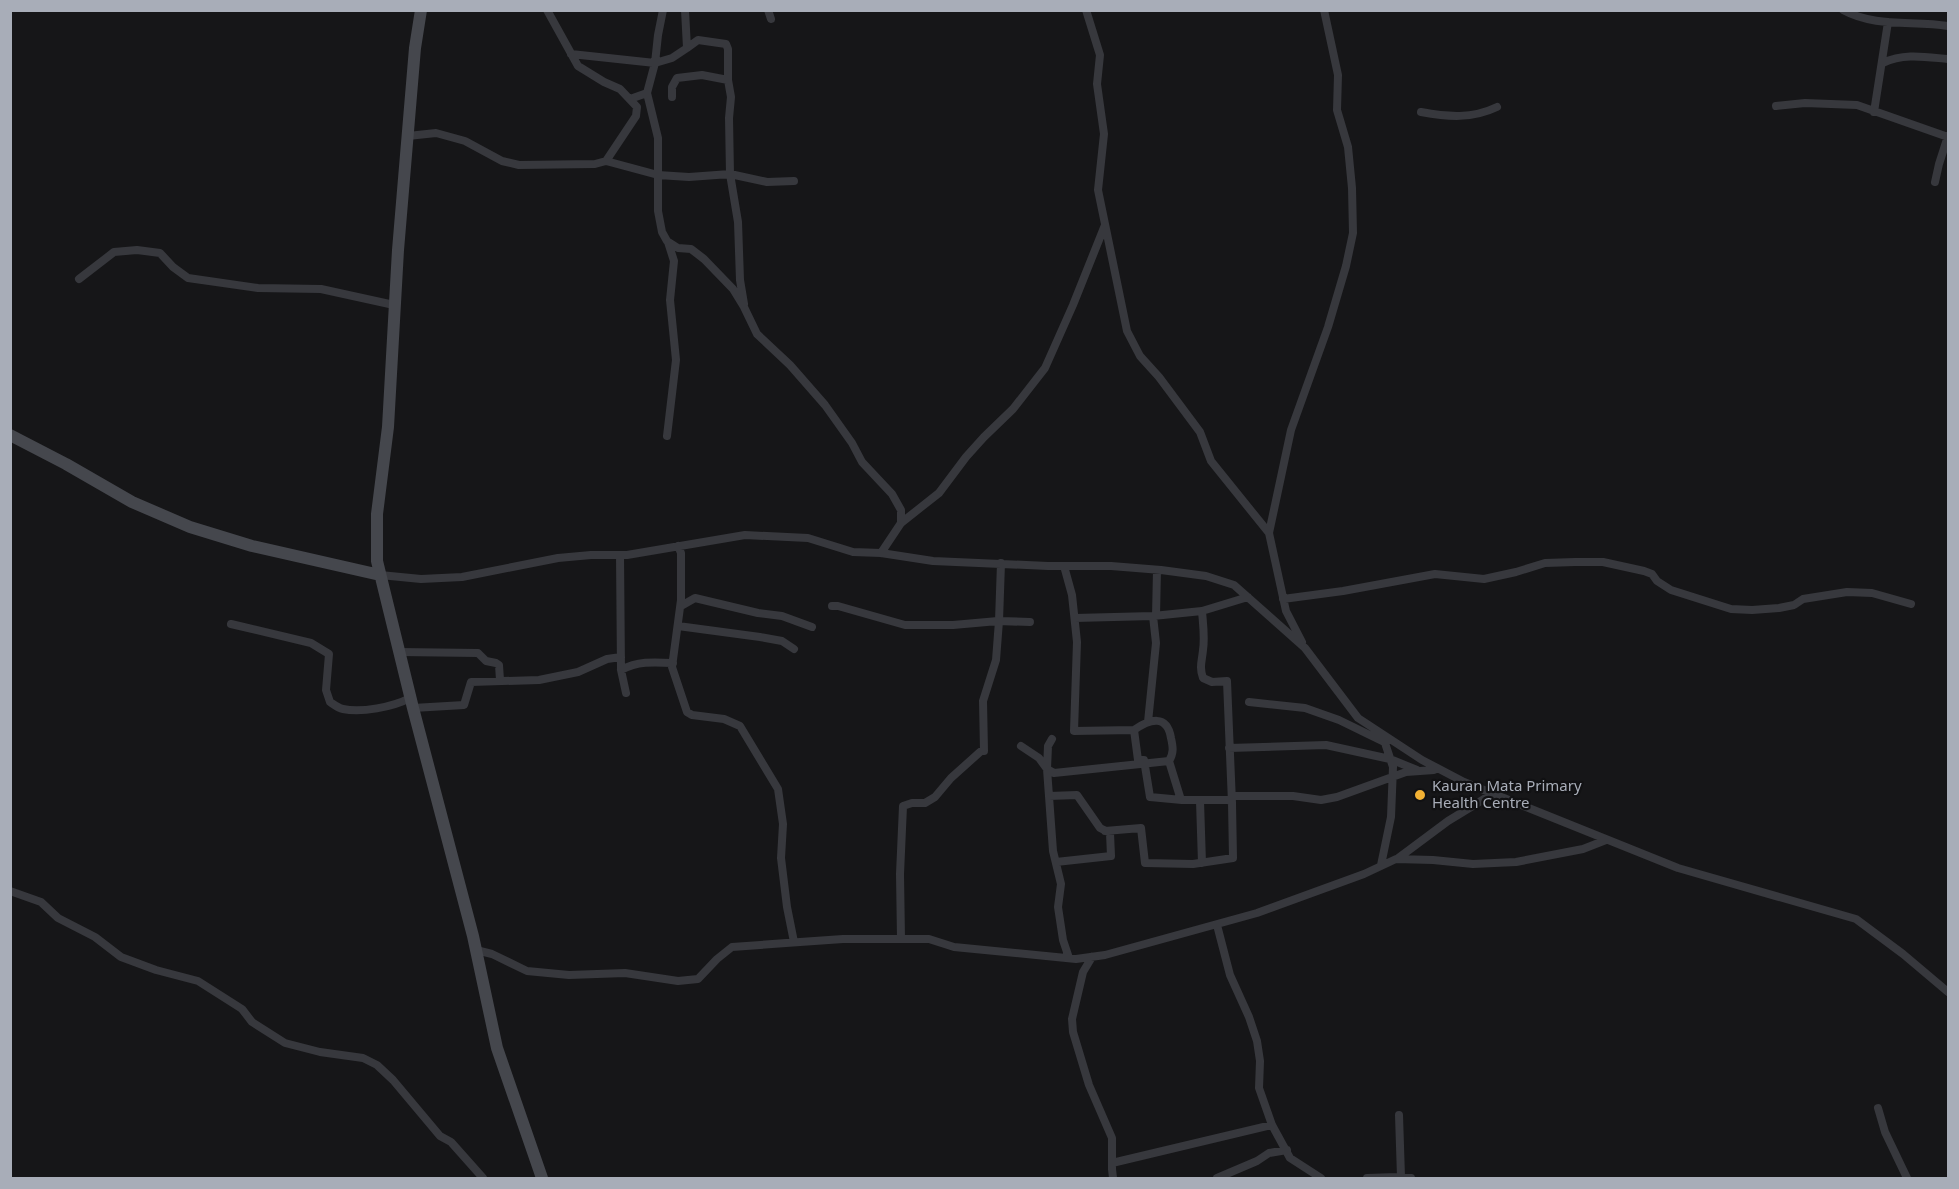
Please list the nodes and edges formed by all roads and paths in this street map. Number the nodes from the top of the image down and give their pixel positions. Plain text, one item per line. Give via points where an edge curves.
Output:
1 (421, 10) edge
2 (547, 10) edge
3 (663, 10) edge
4 (685, 10) edge
5 (1086, 10) edge
6 (1324, 10) edge
7 (1843, 10) edge
8 (1888, 22) junction
9 (1948, 26) edge
10 (687, 48) junction
11 (572, 54) junction
12 (1948, 59) edge
13 (655, 63) junction
14 (1882, 63) junction
15 (729, 80) junction
16 (647, 93) junction
17 (672, 96) dead end
18 (630, 99) junction
19 (1497, 106) dead end
20 (1776, 106) dead end
21 (1421, 112) dead end
22 (1874, 112) junction
23 (408, 136) junction
24 (1948, 137) edge
25 (606, 161) junction
26 (730, 174) junction
27 (658, 175) junction
28 (794, 181) dead end
29 (1935, 182) dead end
30 (1105, 224) junction
31 (668, 241) junction
32 (79, 279) dead end
33 (394, 305) junction
34 (744, 307) junction
35 (10, 435) edge
36 (667, 436) dead end
37 (901, 523) junction
38 (1269, 533) junction
39 (678, 546) junction
40 (880, 553) junction
41 (620, 555) junction
42 (1001, 563) junction
43 (1064, 566) junction
44 (1157, 570) junction
45 (380, 575) junction
46 (1248, 597) junction
47 (1283, 599) junction
48 (1911, 604) dead end
49 (681, 606) junction
50 (832, 606) dead end
51 (1202, 611) junction
52 (1155, 616) junction
53 (1075, 618) junction
54 (999, 621) junction
55 (1030, 622) dead end
56 (231, 624) dead end
57 (678, 626) junction
58 (812, 627) dead end
59 (1305, 648) junction
60 (794, 649) dead end
61 (399, 652) junction
62 (621, 657) junction
63 (672, 663) junction
64 (621, 670) junction
65 (500, 680) junction
66 (626, 693) dead end
67 (1249, 702) dead end
68 (411, 703) junction
69 (1148, 722) junction
70 (1134, 730) junction
71 (1052, 739) dead end
72 (1384, 739) junction
73 (1020, 746) dead end
74 (1229, 748) junction
75 (1390, 759) junction
76 (1169, 761) junction
77 (1144, 763) junction
78 (1435, 767) junction
79 (1047, 769) junction
80 (1424, 772) junction
81 (1392, 777) junction
82 (1494, 793) junction
83 (1049, 796) junction
84 (1180, 800) junction
85 (1232, 800) junction
86 (1200, 801) junction
87 (1106, 831) junction
88 (1606, 840) junction
89 (1396, 859) junction
90 (1056, 862) junction
91 (1202, 862) junction
92 (1381, 865) junction
93 (10, 891) edge
94 (1217, 925) junction
95 (902, 939) junction
96 (794, 942) junction
97 (476, 950) junction
98 (1092, 957) junction
99 (1069, 958) junction
100 (1948, 992) edge
101 (1878, 1108) dead end
102 (1400, 1115) dead end
103 (1272, 1125) junction
104 (1287, 1150) junction
105 (1112, 1163) junction
106 (1401, 1177) edge
107 (483, 1179) edge
108 (542, 1179) edge
109 (1113, 1179) edge
110 (1217, 1179) edge
111 (1321, 1179) edge
112 (1367, 1179) edge
113 (1411, 1179) edge
114 (1907, 1179) edge

1 - 23 street
2 - 11 street
3 - 13 street
4 - 10 street
5 - 30 street via 1101,55 1097,84 1104,134 1098,190
6 - 38 street via 1338,75 1337,110 1348,147 1353,233 1328,327 1291,430
7 - 8 street via 1856,17
8 - 9 street
8 - 14 street
10 - 13 street
10 - 15 street via 698,40 726,44
11 - 13 street
11 - 18 street via 578,66 620,88
12 - 14 street via 1910,56
13 - 16 street
14 - 22 street
15 - 17 street via 702,75 677,78
15 - 26 street
16 - 18 street
16 - 27 street via 658,138
18 - 25 street via 637,107 636,116
19 - 21 street via 1481,114 1464,116
20 - 22 street via 1857,105
22 - 24 street
23 - 25 street via 446,135 519,165
23 - 33 street
24 - 29 street
25 - 27 street
26 - 27 street
26 - 28 street via 767,182
26 - 34 street
27 - 31 street via 658,211
30 - 37 street via 1045,369 966,457 939,494
30 - 38 street via 1127,331 1140,356 1200,432 1211,461
31 - 34 street via 678,248 691,249 704,259 733,289
31 - 36 street via 674,261 670,300 675,360
32 - 33 street via 114,252 137,250 160,253 188,278 258,288 321,289
33 - 45 street via 388,427 377,514
34 - 37 street via 757,334 825,405 862,462 892,494 901,510
35 - 45 street via 132,502 190,527 252,546
37 - 40 street
38 - 47 street
39 - 40 street via 745,535 781,536 808,538 853,552
39 - 41 street
39 - 49 street
40 - 42 street via 933,561
41 - 45 street via 558,558 462,577
41 - 62 street
42 - 43 street
42 - 54 street
43 - 44 street
43 - 53 street
44 - 46 street via 1215,579 1234,585
44 - 52 street
45 - 61 street
46 - 51 street
46 - 59 street
47 - 48 street via 1435,574 1484,579 1545,563 1603,562 1636,568 1652,574 1671,590 1731,609 1779,608 1803,599 1847,592 1872,593
47 - 59 street
49 - 57 street
49 - 58 street via 695,598 782,616
50 - 54 street via 905,625
51 - 52 street
51 - 74 street via 1200,669 1203,678 1212,682 1227,681
52 - 53 street
52 - 69 street
53 - 70 street via 1074,731
54 - 55 street
54 - 95 street via 996,660 983,701 982,751 935,797 925,803 903,806
56 - 68 street via 310,643 329,654 326,690 330,702 342,709 369,710
57 - 60 street via 782,641
57 - 63 street
59 - 72 street via 1358,718
61 - 65 street via 478,652 486,661 499,665
61 - 68 street
62 - 64 street
62 - 65 street via 539,680
63 - 64 street via 647,662
63 - 96 street via 687,712 740,726 778,789 783,824 781,858
64 - 66 street
65 - 68 street via 471,682 464,705
67 - 72 street via 1305,708
68 - 97 street
69 - 70 street
69 - 76 street via 1154,720 1169,726 1174,754
70 - 77 street via 1138,760
71 - 79 street
72 - 75 street
72 - 78 street
73 - 79 street via 1039,758
74 - 75 street via 1326,746
74 - 85 street
75 - 80 street
75 - 81 street
76 - 77 street
76 - 84 street
77 - 79 street via 1054,773
77 - 84 street via 1150,797
78 - 80 street via 1434,771
78 - 82 street
79 - 83 street
80 - 81 street
81 - 85 street via 1321,800 1293,796
81 - 92 street via 1391,817
82 - 88 street
82 - 89 street
83 - 87 street via 1077,795
83 - 90 street
84 - 86 street
85 - 86 street
85 - 91 street via 1233,858
86 - 91 street
87 - 90 street via 1110,833 1111,856
87 - 91 street via 1141,828 1145,863
88 - 89 street via 1582,849 1516,862 1473,864
88 - 100 street via 1678,868 1856,919
89 - 92 street
90 - 99 street via 1061,884 1058,906
92 - 94 street via 1257,914
93 - 107 street via 41,902 58,918 95,937 121,957 198,981 285,1043 363,1058 376,1065
94 - 98 street
94 - 103 street via 1230,975 1257,1041 1259,1088
95 - 96 street
95 - 99 street via 929,939 954,947
96 - 97 street via 732,947 698,979 678,981 625,973 569,975 527,971
97 - 108 street via 497,1048
98 - 99 street
98 - 105 street via 1083,972 1072,1032 1112,1138
101 - 114 street
102 - 106 street
103 - 104 street
103 - 105 street
104 - 110 street via 1269,1153
104 - 111 street via 1290,1158
105 - 109 street
106 - 112 street
106 - 113 street

